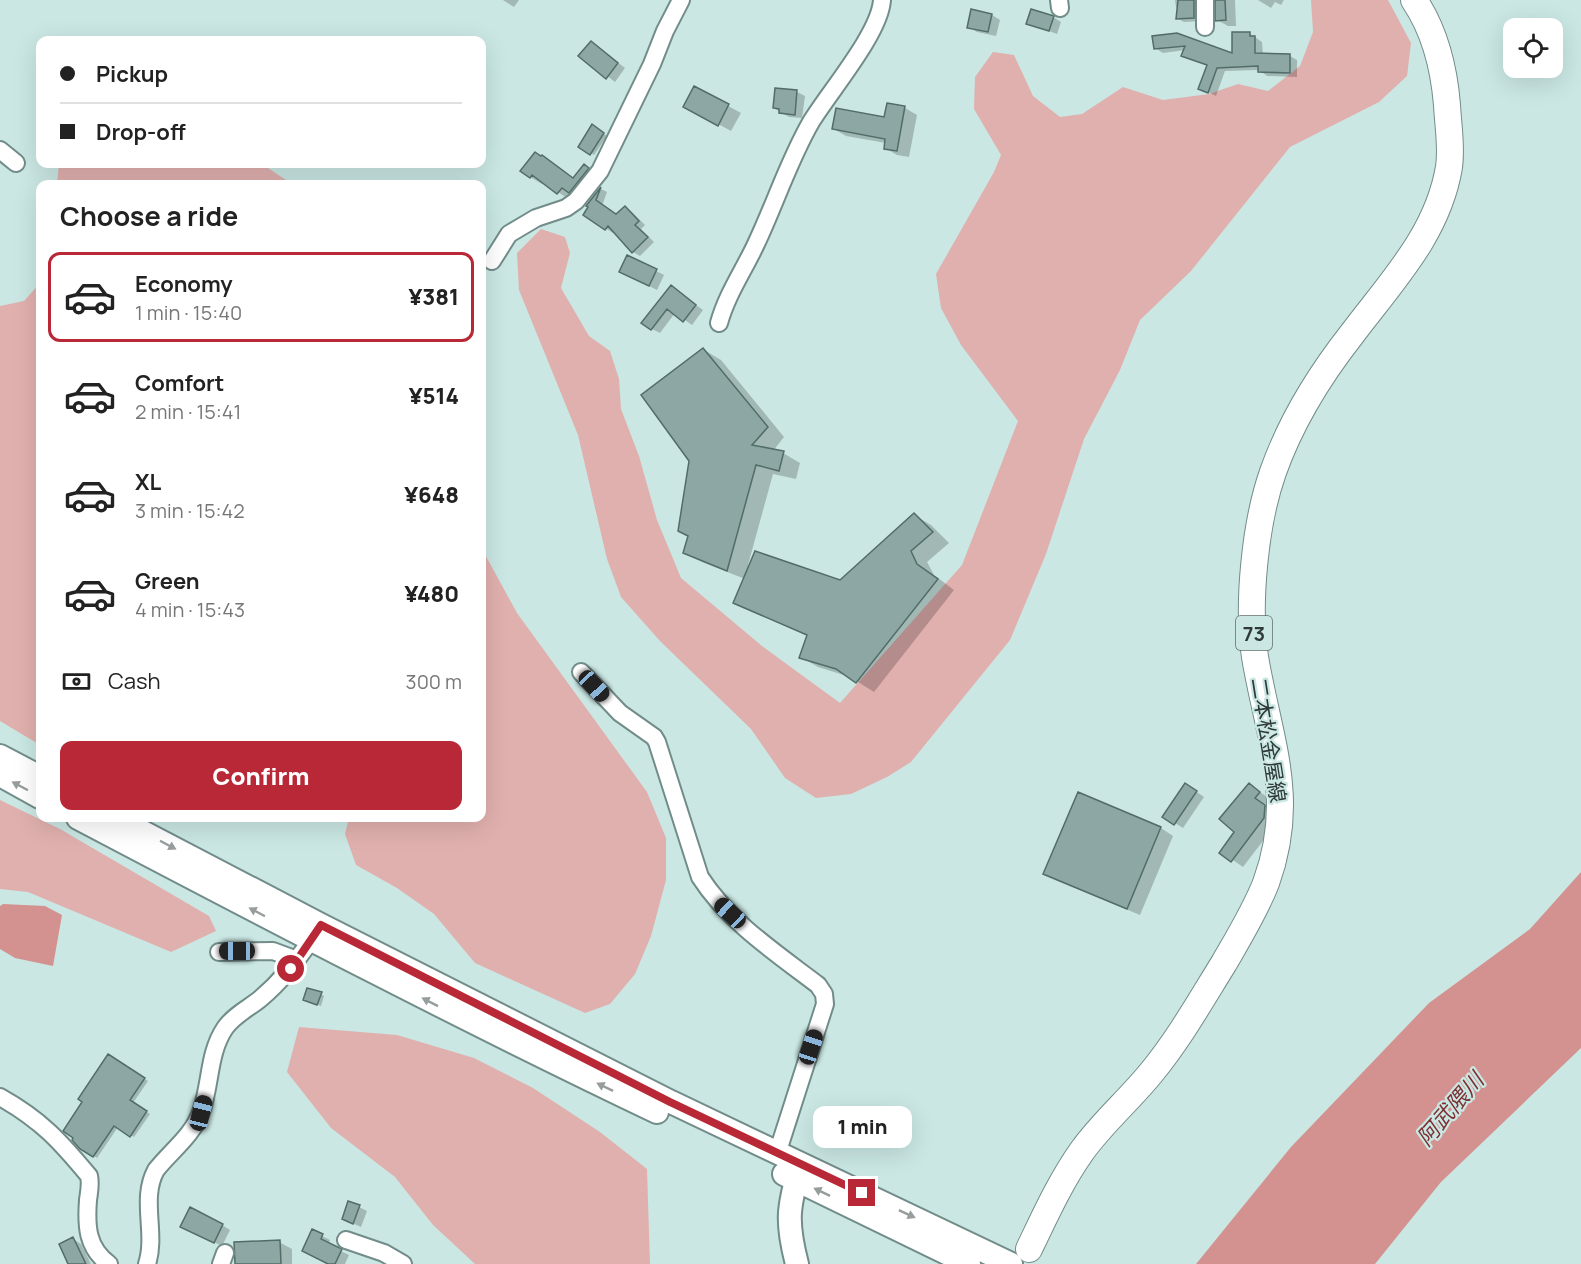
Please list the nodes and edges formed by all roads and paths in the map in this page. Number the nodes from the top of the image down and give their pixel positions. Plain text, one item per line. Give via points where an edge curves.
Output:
1 (681, 0) edge
2 (882, 0) edge
3 (1205, 0) edge
4 (1414, 0) edge
5 (1205, 27) dead end
6 (0, 150) edge
7 (16, 163) dead end
8 (492, 261) dead end
9 (719, 323) dead end
10 (581, 672) dead end
11 (0, 756) edge
12 (36, 775) edge
13 (0, 776) edge
14 (36, 795) edge
15 (86, 822) edge
16 (123, 822) edge
17 (316, 933) junction
18 (219, 951) dead end
19 (297, 960) junction
20 (0, 1098) edge
21 (777, 1154) junction
22 (798, 1172) junction
23 (346, 1240) dead end
24 (1020, 1257) edge
25 (109, 1264) edge
26 (147, 1264) edge
27 (403, 1264) edge
28 (796, 1264) edge
29 (969, 1264) edge

1 - 8 street via 600,171 571,204 509,234
2 - 9 street via 874,28 810,124 756,245 723,306
3 - 5 street
4 - 24 main road, 二本松金屋線 / 73 via 1435,42 1446,86 1450,145 1441,197 1427,232 1407,263 1319,378 1288,432 1271,475 1254,561 1255,655 1280,781 1280,819 1272,864 1254,909 1203,997 1154,1069 1081,1153
6 - 7 street
10 - 21 street via 620,713 657,742 700,877 712,897 824,994 825,1004
11 - 12 street
14 -> 13 street
17 -> 15 street
16 -> 17 street
17 - 19 street
17 - 21 street via 511,1022
22 -> 17 street via 511,1043
18 - 19 street via 273,951
19 - 26 street via 259,1000 226,1026 220,1037 201,1113 152,1178 148,1213 151,1251
20 - 25 street via 38,1120 89,1176 90,1240 94,1250
21 - 22 street
22 -> 24 street
22 - 28 street via 788,1216
29 -> 22 street
23 - 27 street

